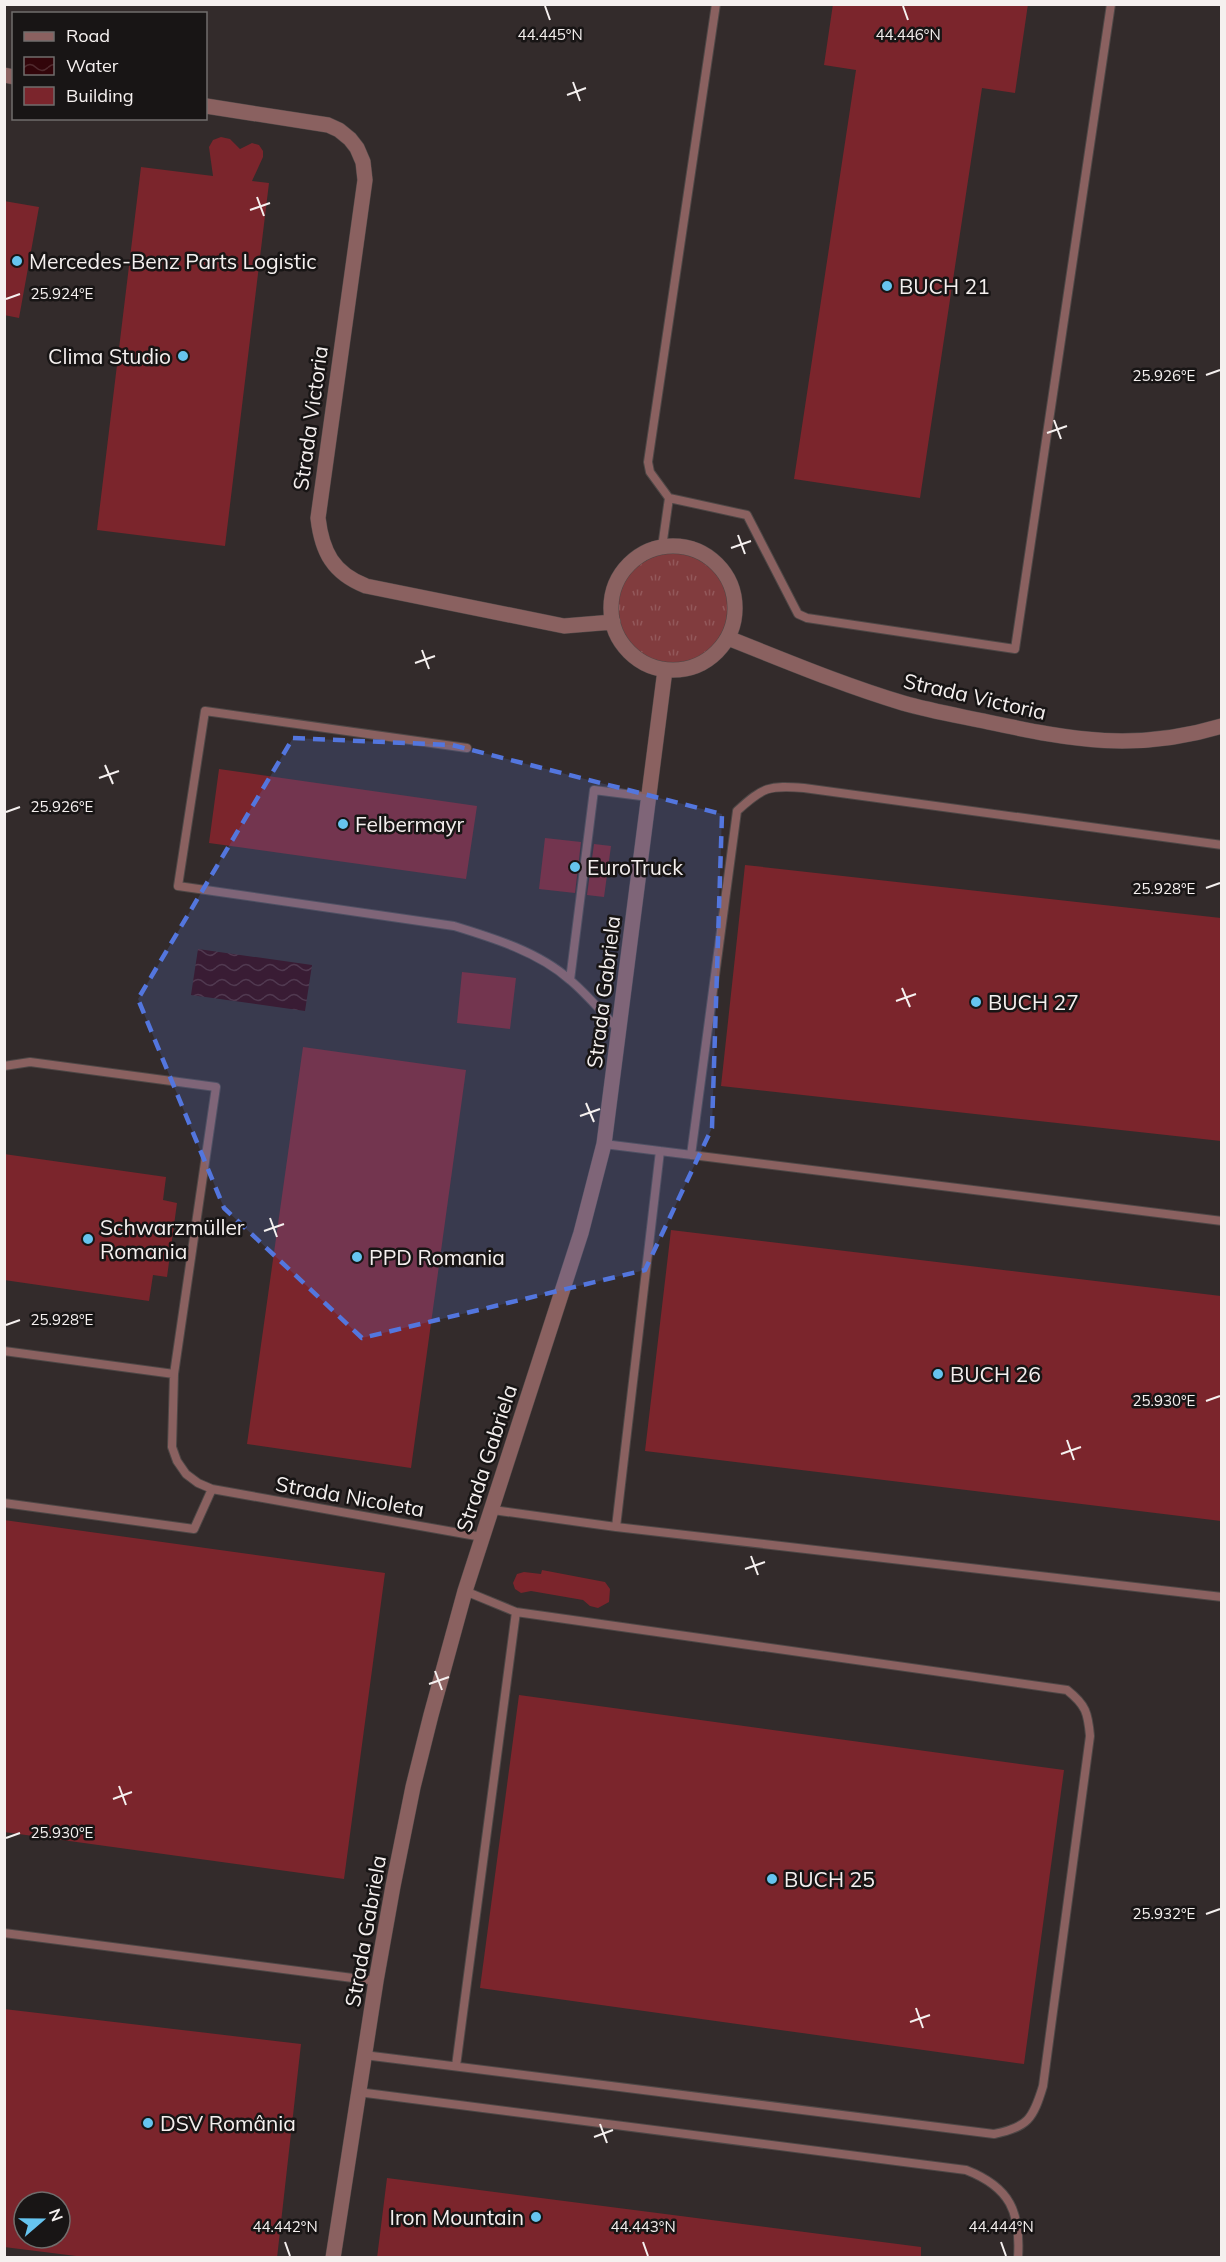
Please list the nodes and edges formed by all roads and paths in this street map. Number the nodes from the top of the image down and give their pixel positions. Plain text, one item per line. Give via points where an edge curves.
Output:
1 (716, 4) edge
2 (1111, 4) edge
3 (207, 106) edge
4 (669, 498) junction
5 (662, 547) junction
6 (613, 622) junction
7 (728, 638) junction
8 (665, 670) junction
9 (1221, 726) edge
10 (467, 748) dead end
11 (649, 797) junction
12 (1221, 845) edge
13 (570, 980) junction
14 (619, 1030) junction
15 (4, 1066) edge
16 (604, 1144) junction
17 (660, 1151) junction
18 (691, 1155) junction
19 (1221, 1221) edge
20 (4, 1351) edge
21 (174, 1374) junction
22 (212, 1490) junction
23 (4, 1503) edge
24 (493, 1510) junction
25 (616, 1527) junction
26 (482, 1537) junction
27 (465, 1591) junction
28 (1221, 1597) edge
29 (516, 1612) junction
30 (4, 1933) edge
31 (376, 1981) junction
32 (364, 2055) junction
33 (456, 2066) junction
34 (358, 2092) junction
35 (333, 2258) edge
36 (1018, 2258) edge

1 - 4 lane via 648,462 650,472
2 - 4 lane via 1015,649 807,618 798,614 747,515
3 - 6 street, Strada Victoria via 328,125 350,139 363,162 365,180 318,518 324,550 332,562 352,580 366,586 564,626
4 - 5 lane
5 - 6 street via 646,552 621,574 611,605
5 - 7 street via 681,546 700,552 728,580 734,599 734,619
6 - 8 street via 626,648 650,666
7 - 8 street via 701,663
7 - 9 street, Strada Victoria via 906,704 1062,737 1155,741
8 - 11 street, Strada Gabriela
10 - 13 lane via 205,711 178,886 454,926 526,953
11 - 13 lane via 594,790
11 - 14 street, Strada Gabriela
12 - 18 lane via 804,788 780,786 756,793 737,811
13 - 14 lane
14 - 16 street, Strada Gabriela
15 - 21 lane via 30,1062 216,1087
16 - 17 lane
16 - 24 street, Strada Gabriela via 581,1233
17 - 18 lane
17 - 25 lane
18 - 19 lane
20 - 21 lane
21 - 22 lane via 172,1447 186,1474
22 - 23 lane via 194,1529
22 - 26 lane, Strada Nicoleta
24 - 25 lane
24 - 26 street, Strada Gabriela
25 - 28 lane
26 - 27 street, Strada Gabriela
27 - 29 lane
27 - 31 street, Strada Gabriela via 413,1787
29 - 33 lane
29 - 33 lane via 1067,1690 1080,1700 1089,1715 1090,1736 1043,2086 1026,2123 1014,2130 994,2134
30 - 31 lane
31 - 32 street, Strada Gabriela
32 - 33 lane
32 - 34 street, Strada Gabriela
34 - 35 street, Strada Gabriela
34 - 36 lane via 966,2170 1001,2189 1013,2208 1019,2233

